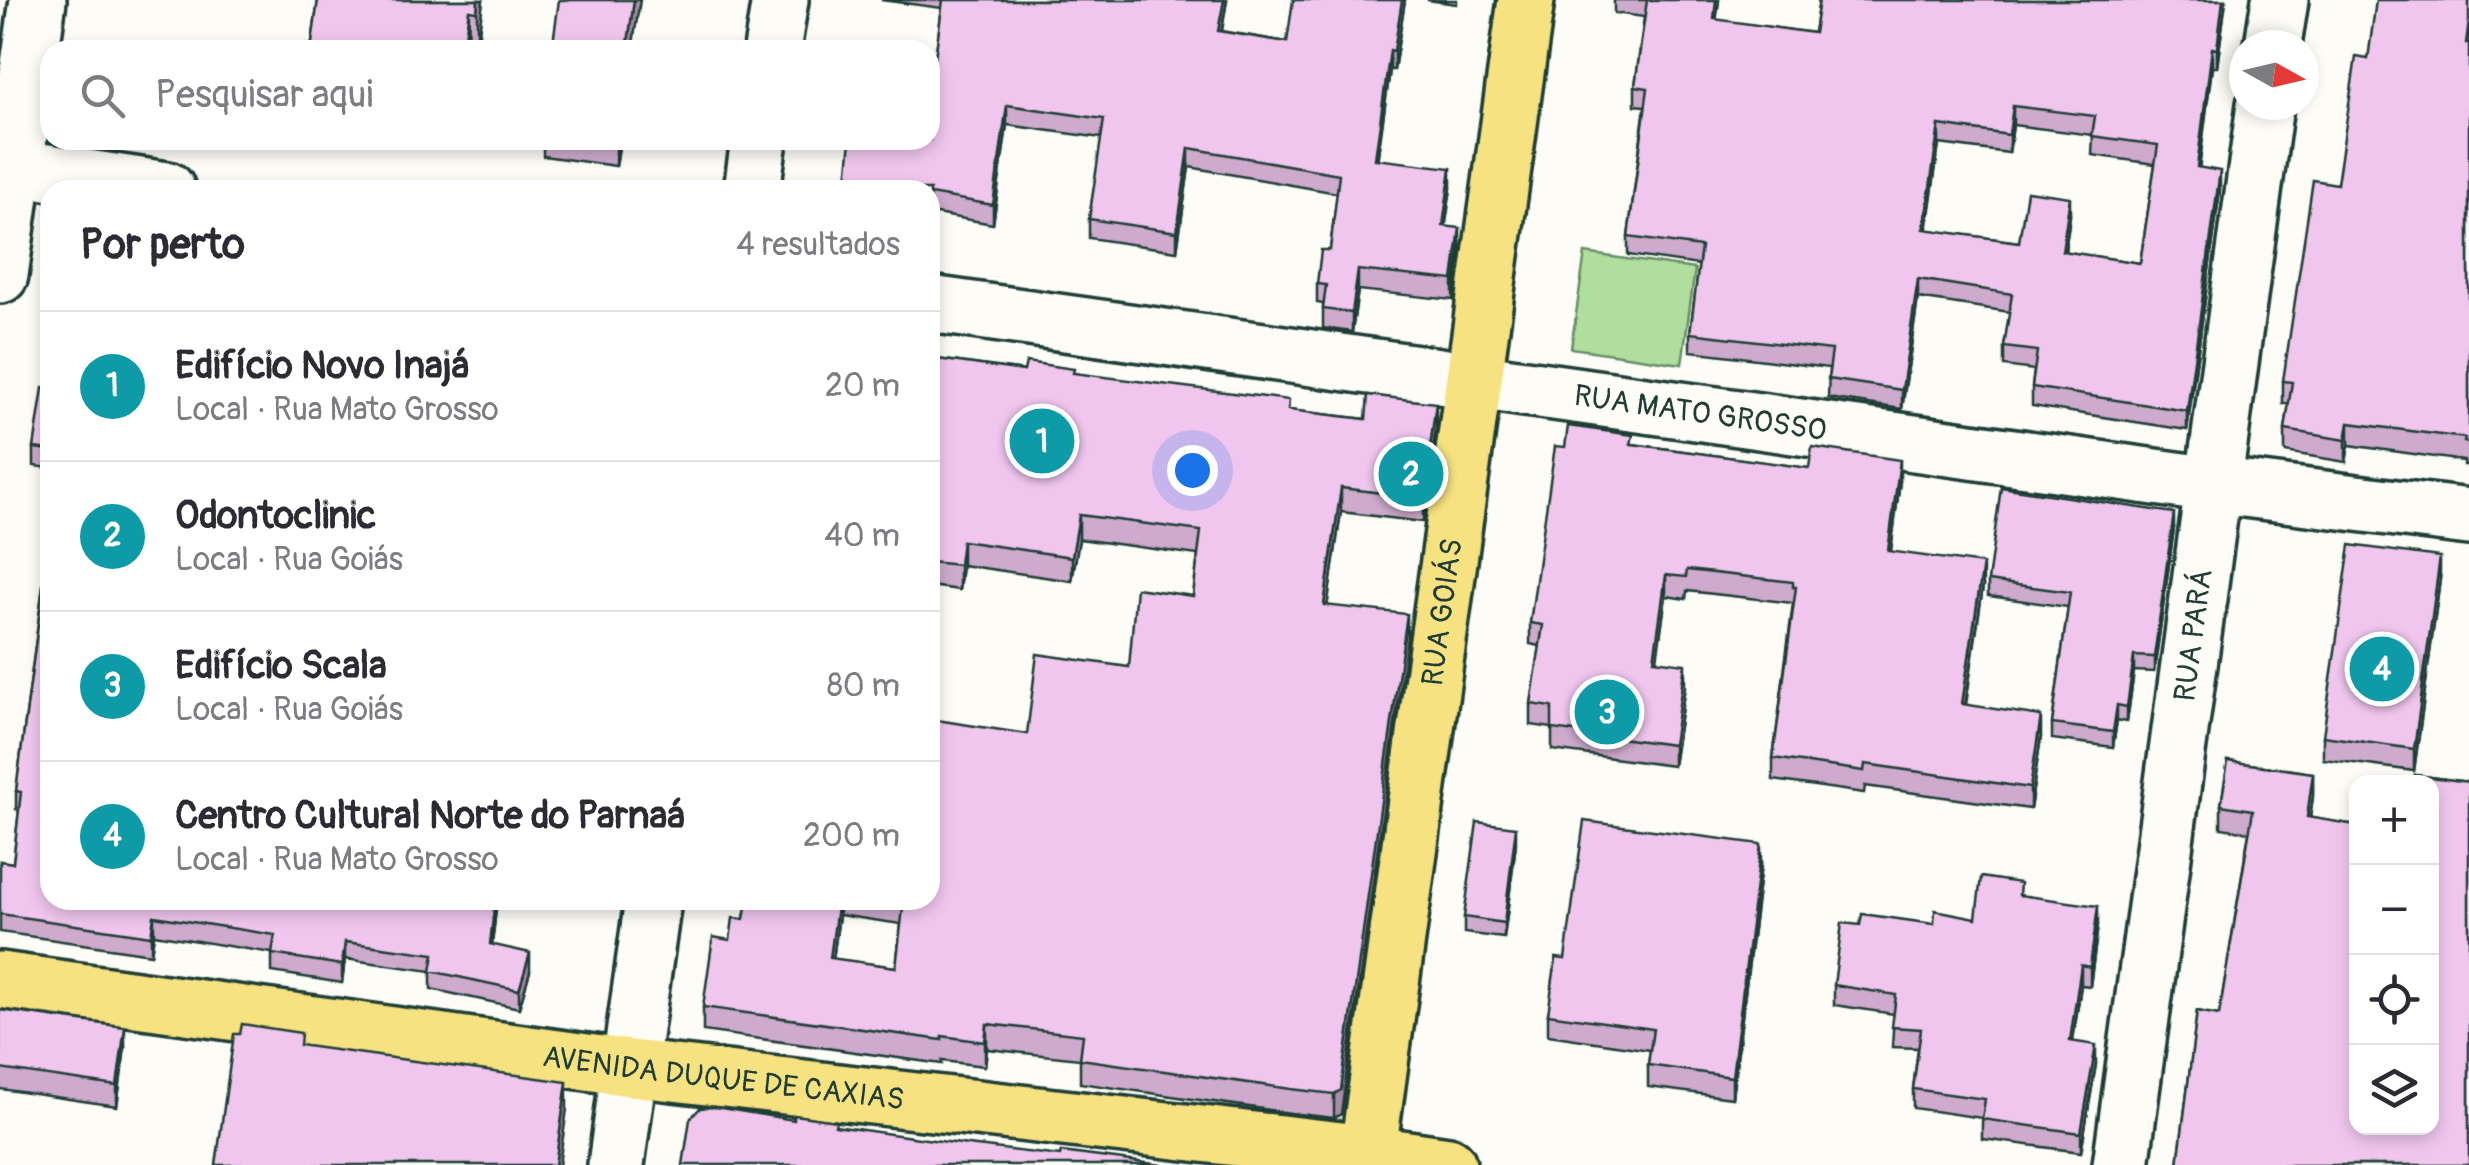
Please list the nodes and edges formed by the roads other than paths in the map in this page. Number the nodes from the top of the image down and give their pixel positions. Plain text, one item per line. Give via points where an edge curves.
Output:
1 (38, 0) edge
2 (780, 0) edge
3 (1526, 0) edge
4 (2280, 0) edge
5 (2276, 30) edge
6 (774, 40) edge
7 (2263, 120) edge
8 (758, 150) edge
9 (8, 166) edge
10 (101, 180) edge
11 (754, 180) edge
12 (0, 274) edge
13 (940, 305) edge
14 (1474, 382) junction
15 (2212, 485) junction
16 (2469, 517) edge
17 (652, 910) edge
18 (0, 980) edge
19 (630, 1068) junction
20 (1366, 1159) edge
21 (616, 1165) edge
22 (1448, 1165) edge
23 (2121, 1165) edge

1 - 9 street
2 - 6 street
3 - 14 main road, RUA GOIÁS
4 - 5 street
7 - 15 street, RUA PARÁ
8 - 11 street
9 - 10 street
9 - 12 street
13 - 14 street, RUA MATO GROSSO
14 - 15 street, RUA MATO GROSSO
14 - 20 main road, RUA GOIÁS
15 - 16 street, RUA MATO GROSSO
15 - 23 street, RUA PARÁ
17 - 19 street
18 - 19 main road, AVENIDA DUQUE DE CAXIAS
19 - 20 main road, AVENIDA DUQUE DE CAXIAS
19 - 21 street
20 - 22 main road, AVENIDA DUQUE DE CAXIAS

